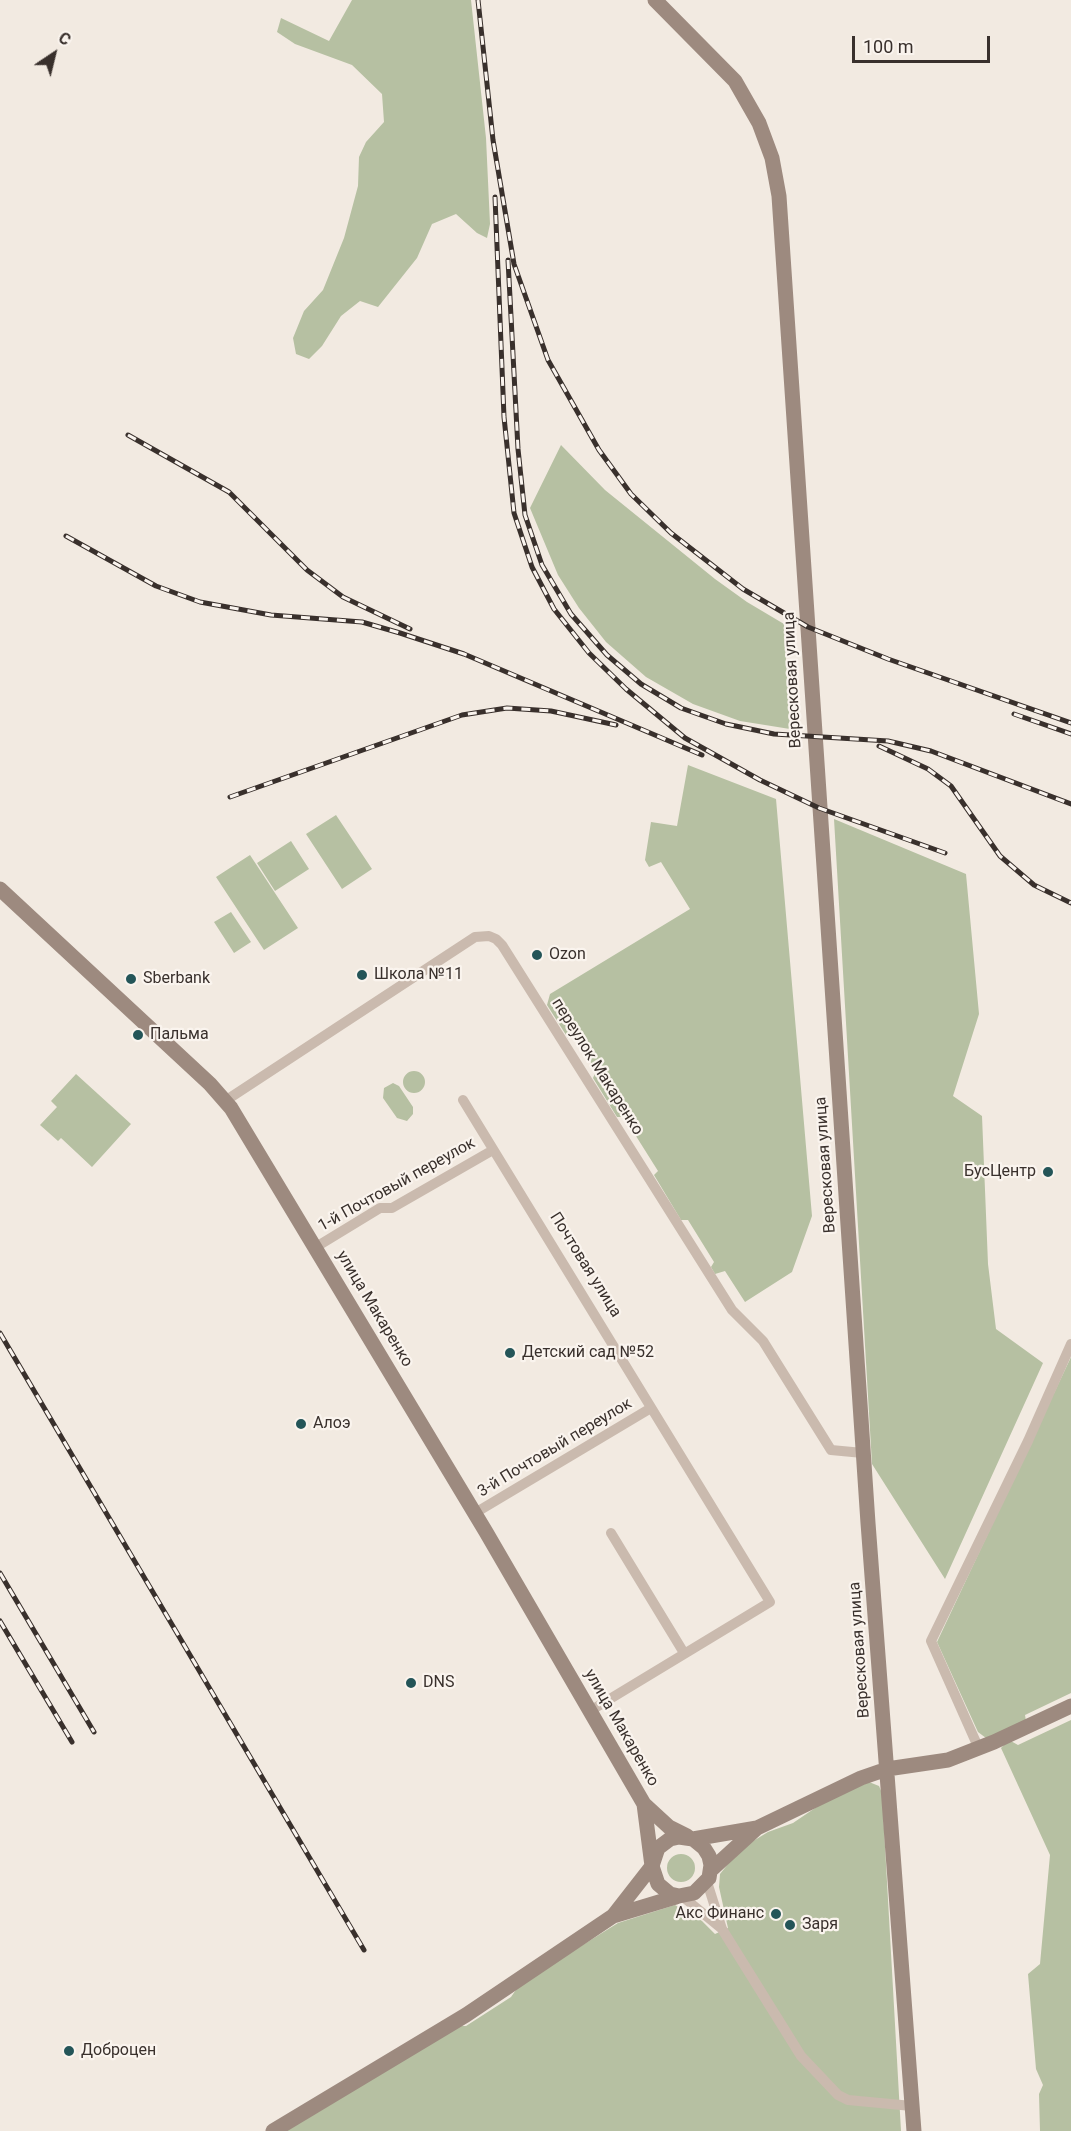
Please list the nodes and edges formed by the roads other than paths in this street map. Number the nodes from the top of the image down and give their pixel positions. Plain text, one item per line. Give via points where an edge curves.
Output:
1 (655, 0) edge
2 (0, 889) edge
3 (463, 1100) dead end
4 (225, 1101) junction
5 (493, 1150) junction
6 (316, 1247) junction
7 (1071, 1344) edge
8 (651, 1408) junction
9 (864, 1453) junction
10 (475, 1513) junction
11 (611, 1533) dead end
12 (684, 1653) junction
13 (1071, 1706) edge
14 (590, 1711) junction
15 (979, 1749) junction
16 (887, 1769) junction
17 (644, 1804) junction
18 (757, 1827) junction
19 (691, 1838) junction
20 (652, 1866) junction
21 (709, 1876) junction
22 (681, 1896) junction
23 (613, 1916) junction
24 (722, 1929) junction
25 (912, 2106) junction
26 (273, 2131) edge
27 (914, 2131) edge

1 - 9 street, Вересковая улица via 735,81 759,123 772,158 779,196
2 - 4 street, улица Макаренко
3 - 5 street, Почтовая улица
4 - 6 street, улица Макаренко
4 - 9 street, переулок Макаренко via 475,937 496,939 732,1310 763,1341 831,1450
5 - 6 street, 1-й Почтовый переулок
5 - 8 street, Почтовая улица
6 - 10 street, улица Макаренко
7 - 15 street via 931,1641
8 - 10 street, 3-й Почтовый переулок
8 - 12 street, Почтовая улица via 770,1602
9 - 16 street, Вересковая улица
10 - 14 street, улица Макаренко
11 - 12 street
12 - 14 street
13 - 15 street
14 - 17 street, улица Макаренко
15 - 16 street via 948,1760
16 - 18 street
16 - 25 street, Вересковая улица
17 - 19 street, улица Макаренко via 669,1827
17 - 20 street, улица Макаренко
18 - 19 street
18 - 21 street
19 - 20 street via 675,1838 661,1844
19 - 21 street via 707,1852
20 - 22 street via 658,1884
20 - 23 street
21 - 22 street via 698,1891
21 - 24 street
22 - 23 street
22 - 24 street
23 - 26 street via 466,2015
24 - 25 street via 801,2056 838,2095 848,2100
25 - 27 street, Вересковая улица

